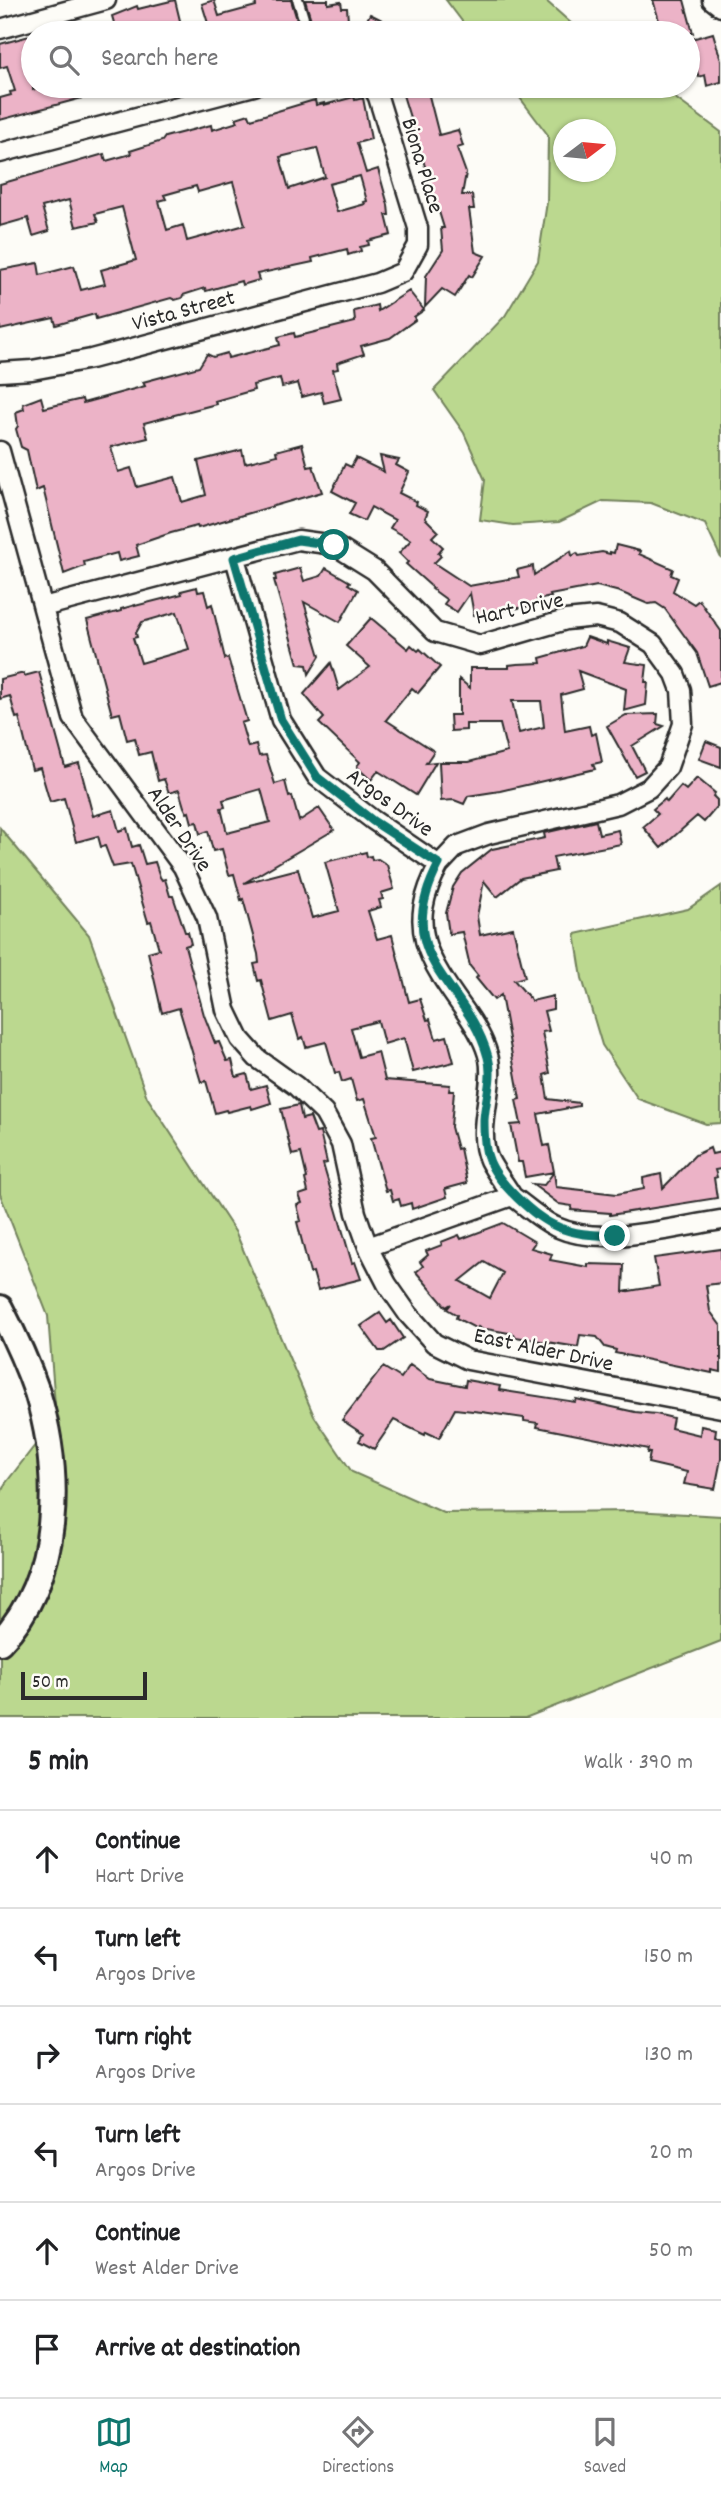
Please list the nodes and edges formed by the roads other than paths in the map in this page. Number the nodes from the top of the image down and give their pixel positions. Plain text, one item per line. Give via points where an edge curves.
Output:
1 (106, 0) edge
2 (298, 0) edge
3 (712, 0) edge
4 (721, 7) edge
5 (29, 21) edge
6 (304, 21) edge
7 (21, 23) edge
8 (0, 29) edge
9 (209, 98) edge
10 (379, 98) edge
11 (0, 153) edge
12 (377, 283) joint
13 (0, 372) edge
14 (0, 451) edge
15 (234, 558) junction
16 (43, 607) junction
17 (439, 864) junction
18 (512, 1196) junction
19 (721, 1220) edge
20 (368, 1247) junction
21 (0, 1308) edge
22 (721, 1408) edge
23 (0, 1642) edge

1 - 5 street
2 - 6 lane
3 - 4 street
7 - 8 street
9 - 11 street
10 - 12 street, Biona Place via 418,228 418,245 403,272
12 - 13 street, Vista Street via 92,359
14 - 16 street, Alder Drive
15 - 16 street, Hart Drive
15 - 17 street, Argos Drive via 281,720 317,777
15 - 17 street, Hart Drive via 298,540 334,545 374,570 435,632 480,645 566,620 596,617 620,624 653,644 674,674 681,690 683,723 668,767 649,788 618,804 489,834 457,846
16 - 20 street, Alder Drive via 73,719 183,867 207,918 226,1010 240,1039 324,1113 341,1144
17 - 18 street, Argos Drive via 429,882 421,920 425,945 435,969 477,1028 489,1058 484,1122 488,1158
18 - 19 street via 555,1227 580,1234 615,1236
18 - 20 street
20 - 22 street, East Alder Drive via 408,1314 434,1343 468,1360
21 - 23 main road via 37,1393 53,1488 49,1543 35,1588

